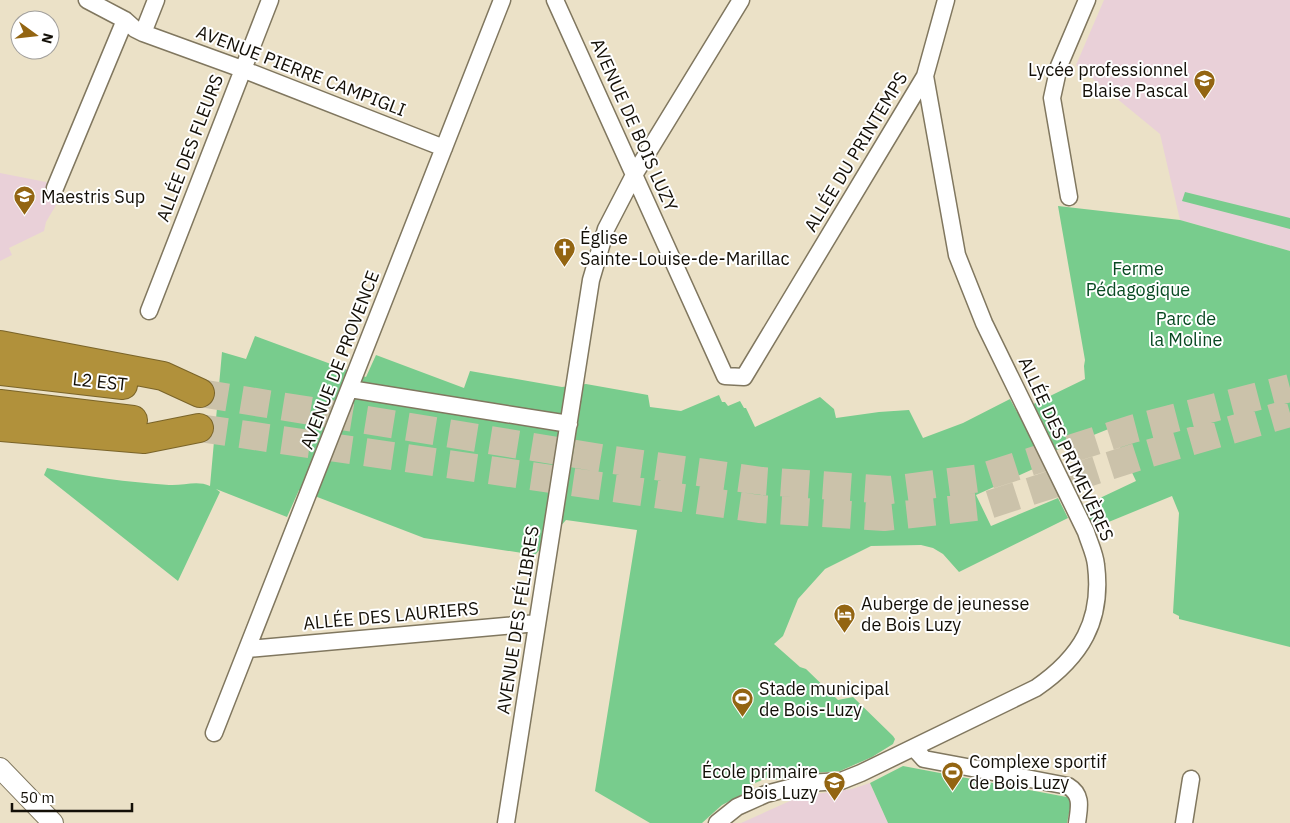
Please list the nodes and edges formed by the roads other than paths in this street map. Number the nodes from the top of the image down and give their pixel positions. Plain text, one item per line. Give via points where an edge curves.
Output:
1 (87, 0) edge
2 (156, 0) edge
3 (270, 0) edge
4 (502, 0) edge
5 (555, 0) edge
6 (741, 0) edge
7 (946, 0) edge
8 (1087, 0) edge
9 (125, 20) junction
10 (143, 32) junction
11 (242, 69) junction
12 (925, 76) junction
13 (444, 148) junction
14 (634, 175) junction
15 (55, 188) dead end
16 (1069, 197) dead end
17 (149, 311) dead end
18 (0, 345) edge
19 (0, 371) edge
20 (725, 376) joint
21 (350, 389) junction
22 (0, 404) edge
23 (569, 424) junction
24 (0, 427) edge
25 (537, 623) junction
26 (248, 649) junction
27 (214, 733) dead end
28 (914, 748) junction
29 (0, 768) edge
30 (1192, 779) dead end
31 (52, 823) edge
32 (506, 823) edge
33 (717, 823) edge
34 (1077, 823) edge
35 (1184, 823) edge

1 - 9 street, AVENUE PIERRE CAMPIGLI
2 - 10 street
3 - 11 street, ALLÉE DES FLEURS
4 - 13 street, AVENUE DE PROVENCE
5 - 14 street, AVENUE DE BOIS LUZY
6 - 14 street, AVENUE DES FÉLIBRES
7 - 12 street, ALLÉE DU PRINTEMPS
8 - 16 street via 1058,66 1052,98
9 - 10 street, AVENUE PIERRE CAMPIGLI
9 - 15 street
10 - 11 street, AVENUE PIERRE CAMPIGLI
11 - 13 street, AVENUE PIERRE CAMPIGLI
11 - 17 street, ALLÉE DES FLEURS
12 - 20 street, ALLÉE DU PRINTEMPS via 744,378
12 - 28 street, ALLÉE DES PRIMEVÈRES via 957,255 984,323 1086,532 1096,564 1097,591 1092,624 1078,650 1056,674 1036,688
13 - 21 street, AVENUE DE PROVENCE
14 - 20 street, AVENUE DE BOIS LUZY
14 - 23 street, AVENUE DES FÉLIBRES via 606,230 591,280
18 - 19 highway, L2 EST via 163,376 200,393
21 - 23 street
21 - 26 street, AVENUE DE PROVENCE
22 - 24 highway, L2 EST via 199,428 144,439
23 - 25 street, AVENUE DES FÉLIBRES
25 - 26 street, ALLÉE DES LAURIERS
25 - 32 street, AVENUE DES FÉLIBRES
26 - 27 street, AVENUE DE PROVENCE
28 - 33 street, ALLÉE DES PRIMEVÈRES via 841,781 808,783 766,794 737,807
28 - 34 street via 924,760 1068,786 1078,798
29 - 31 street
30 - 35 street

